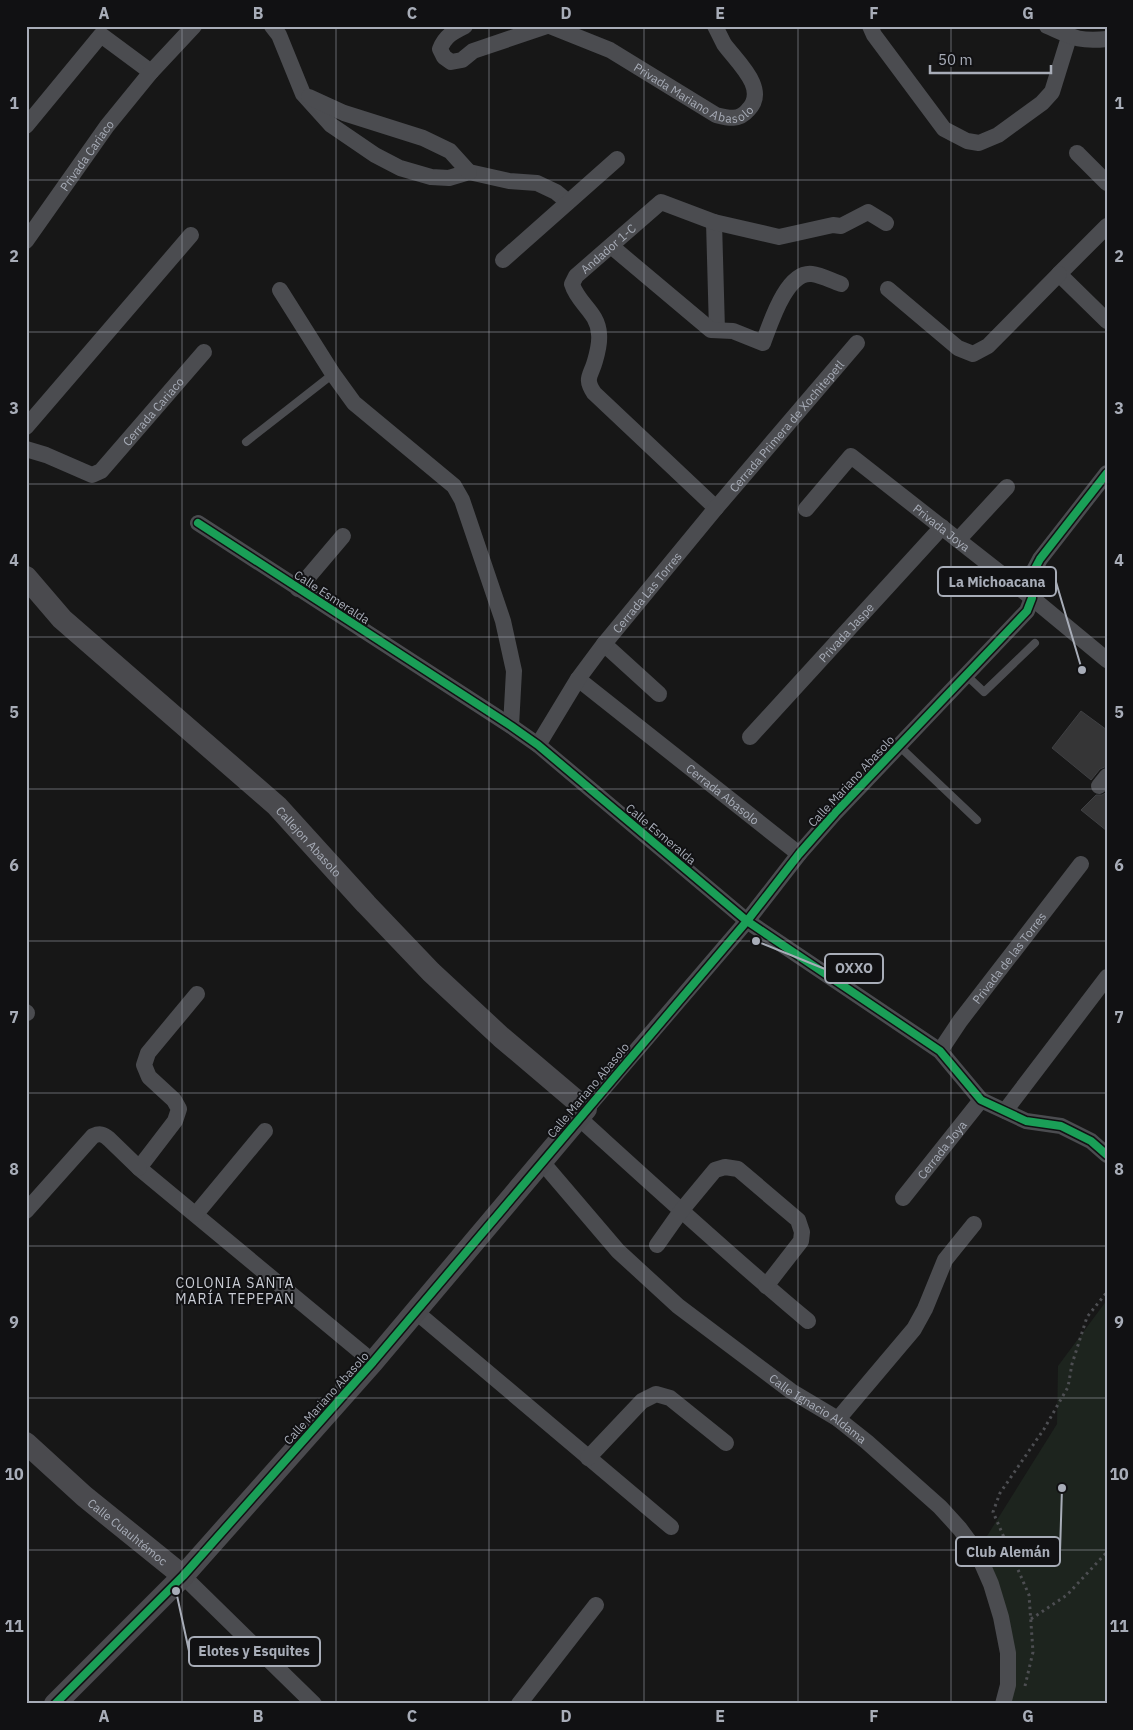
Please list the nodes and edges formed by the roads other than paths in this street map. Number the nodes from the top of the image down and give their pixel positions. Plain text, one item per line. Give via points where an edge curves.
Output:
1 (272, 26) edge
2 (465, 26) edge
3 (548, 26) edge
4 (715, 26) edge
5 (870, 26) edge
6 (1046, 26) edge
7 (191, 27) edge
8 (105, 31) edge
9 (1069, 37) junction
10 (1107, 39) edge
11 (151, 72) junction
12 (303, 94) junction
13 (26, 126) edge
14 (1077, 153) dead end
15 (617, 159) dead end
16 (469, 172) junction
17 (1107, 183) edge
18 (568, 202) junction
19 (714, 222) junction
20 (886, 223) dead end
21 (1107, 226) edge
22 (191, 235) dead end
23 (26, 241) edge
24 (611, 246) junction
25 (503, 260) dead end
26 (1059, 274) junction
27 (841, 284) dead end
28 (888, 289) dead end
29 (280, 290) dead end
30 (1107, 321) edge
31 (717, 330) junction
32 (857, 343) dead end
33 (204, 352) dead end
34 (333, 374) junction
35 (26, 427) edge
36 (246, 442) dead end
37 (26, 449) edge
38 (1107, 473) edge
39 (1007, 487) dead end
40 (716, 508) junction
41 (806, 509) dead end
42 (198, 523) dead end
43 (942, 527) junction
44 (343, 536) dead end
45 (958, 540) junction
46 (26, 577) edge
47 (298, 589) junction
48 (1032, 598) junction
49 (1035, 643) dead end
50 (604, 644) junction
51 (1107, 660) edge
52 (966, 675) junction
53 (578, 679) junction
54 (659, 694) dead end
55 (511, 726) junction
56 (750, 737) dead end
57 (538, 745) junction
58 (899, 746) junction
59 (977, 820) dead end
60 (798, 854) junction
61 (1080, 864) dead end
62 (746, 921) junction
63 (1107, 976) edge
64 (197, 994) dead end
65 (940, 1051) junction
66 (981, 1100) junction
67 (1005, 1111) junction
68 (583, 1113) junction
69 (265, 1132) dead end
70 (1107, 1154) edge
71 (542, 1162) junction
72 (140, 1168) junction
73 (903, 1198) dead end
74 (26, 1211) edge
75 (681, 1211) junction
76 (196, 1214) junction
77 (974, 1224) dead end
78 (657, 1245) dead end
79 (766, 1286) junction
80 (415, 1311) junction
81 (808, 1321) dead end
82 (373, 1362) junction
83 (838, 1419) junction
84 (26, 1443) edge
85 (726, 1443) dead end
86 (588, 1458) junction
87 (671, 1527) dead end
88 (183, 1576) junction
89 (596, 1605) dead end
90 (55, 1704) edge
91 (314, 1704) edge
92 (519, 1704) edge
93 (1003, 1704) edge

1 - 12 street
2 - 3 street, Privada Mariano Abasolo via 444,39 440,49 452,62 462,60 473,51
3 - 4 street, Privada Mariano Abasolo via 610,50 716,115 732,119 744,114 754,104 756,91
5 - 9 street via 944,129 967,141 979,142 998,135 1047,98 1052,92
6 - 9 street
7 - 11 street, Privada Cariaco
8 - 11 street
8 - 13 street
9 - 10 street
11 - 23 street, Privada Cariaco via 107,126
12 - 16 street via 344,113 423,138 450,152
12 - 16 street via 331,125 400,168 431,177 449,178
14 - 17 street
15 - 18 street
16 - 18 street via 537,183
18 - 25 street
19 - 20 street, Andador 1-C via 778,237 841,226 868,212
19 - 24 street, Andador 1-C via 661,202
19 - 31 street
21 - 26 street
22 - 35 street
24 - 31 street via 711,330
24 - 40 street, Andador 1-C via 576,276 572,284 575,294 596,317 599,335 588,385
26 - 28 street via 988,346 973,354 958,348
26 - 30 street
27 - 31 street via 810,273 797,278 782,297 763,344 732,331
29 - 34 street
32 - 40 street, Cerrada Primera de Xochitepetl
33 - 37 street, Cerrada Cariaco via 101,471 92,475 46,454
34 - 36 lane
34 - 55 street via 354,403 454,486 462,500 503,621 514,671
38 - 48 street via 1040,559 1031,576
39 - 45 street
40 - 50 street, Cerrada Las Torres
41 - 43 street, Privada Joya via 851,456
42 - 47 street, Calle Esmeralda
43 - 45 street, Privada Joya
43 - 56 street, Privada Jaspe
44 - 47 street
45 - 48 street, Privada Joya
46 - 68 street, Callejon Abasolo via 62,619 277,806 431,972
47 - 55 street, Calle Esmeralda
48 - 51 street, Privada Joya
48 - 52 street, Calle Mariano Abasolo via 1027,611
49 - 52 lane via 984,692
50 - 53 street, Cerrada Las Torres
50 - 54 street
52 - 58 street, Calle Mariano Abasolo
53 - 57 street, Cerrada Las Torres
53 - 60 street, Cerrada Abasolo
55 - 57 street, Calle Esmeralda
57 - 62 street, Calle Esmeralda
58 - 59 lane
58 - 60 street, Calle Mariano Abasolo
60 - 62 street, Calle Mariano Abasolo
61 - 65 street, Privada de las Torres
62 - 65 street, Calle Esmeralda
62 - 68 street, Calle Mariano Abasolo
63 - 67 street
64 - 72 street via 148,1053 144,1065 149,1077 174,1100 179,1110 175,1121
65 - 66 street, Calle Esmeralda
66 - 67 street, Calle Esmeralda
66 - 73 street, Cerrada Joya
67 - 70 street, Calle Esmeralda via 1026,1121 1062,1126 1091,1141
68 - 71 street, Calle Mariano Abasolo
68 - 75 street
69 - 76 street
71 - 80 street, Calle Mariano Abasolo
71 - 83 street, Calle Ignacio Aldama via 618,1250 678,1306 791,1391
72 - 74 street via 109,1138 98,1134
72 - 76 street
75 - 78 street
75 - 79 street
75 - 79 street via 715,1170 725,1167 738,1169 798,1220 801,1241
76 - 82 street
77 - 83 street via 945,1260 914,1329
79 - 81 street
80 - 82 street, Calle Mariano Abasolo
80 - 86 street
82 - 88 street, Calle Mariano Abasolo
83 - 93 street, Calle Ignacio Aldama via 940,1507 977,1552 991,1584 1008,1653 1008,1685
84 - 88 street, Calle Cuauhtémoc via 84,1496
85 - 86 street via 670,1398 656,1394 642,1401
86 - 87 street
88 - 90 street, Calle Mariano Abasolo
88 - 91 street, Calle Cuauhtémoc
89 - 92 street

